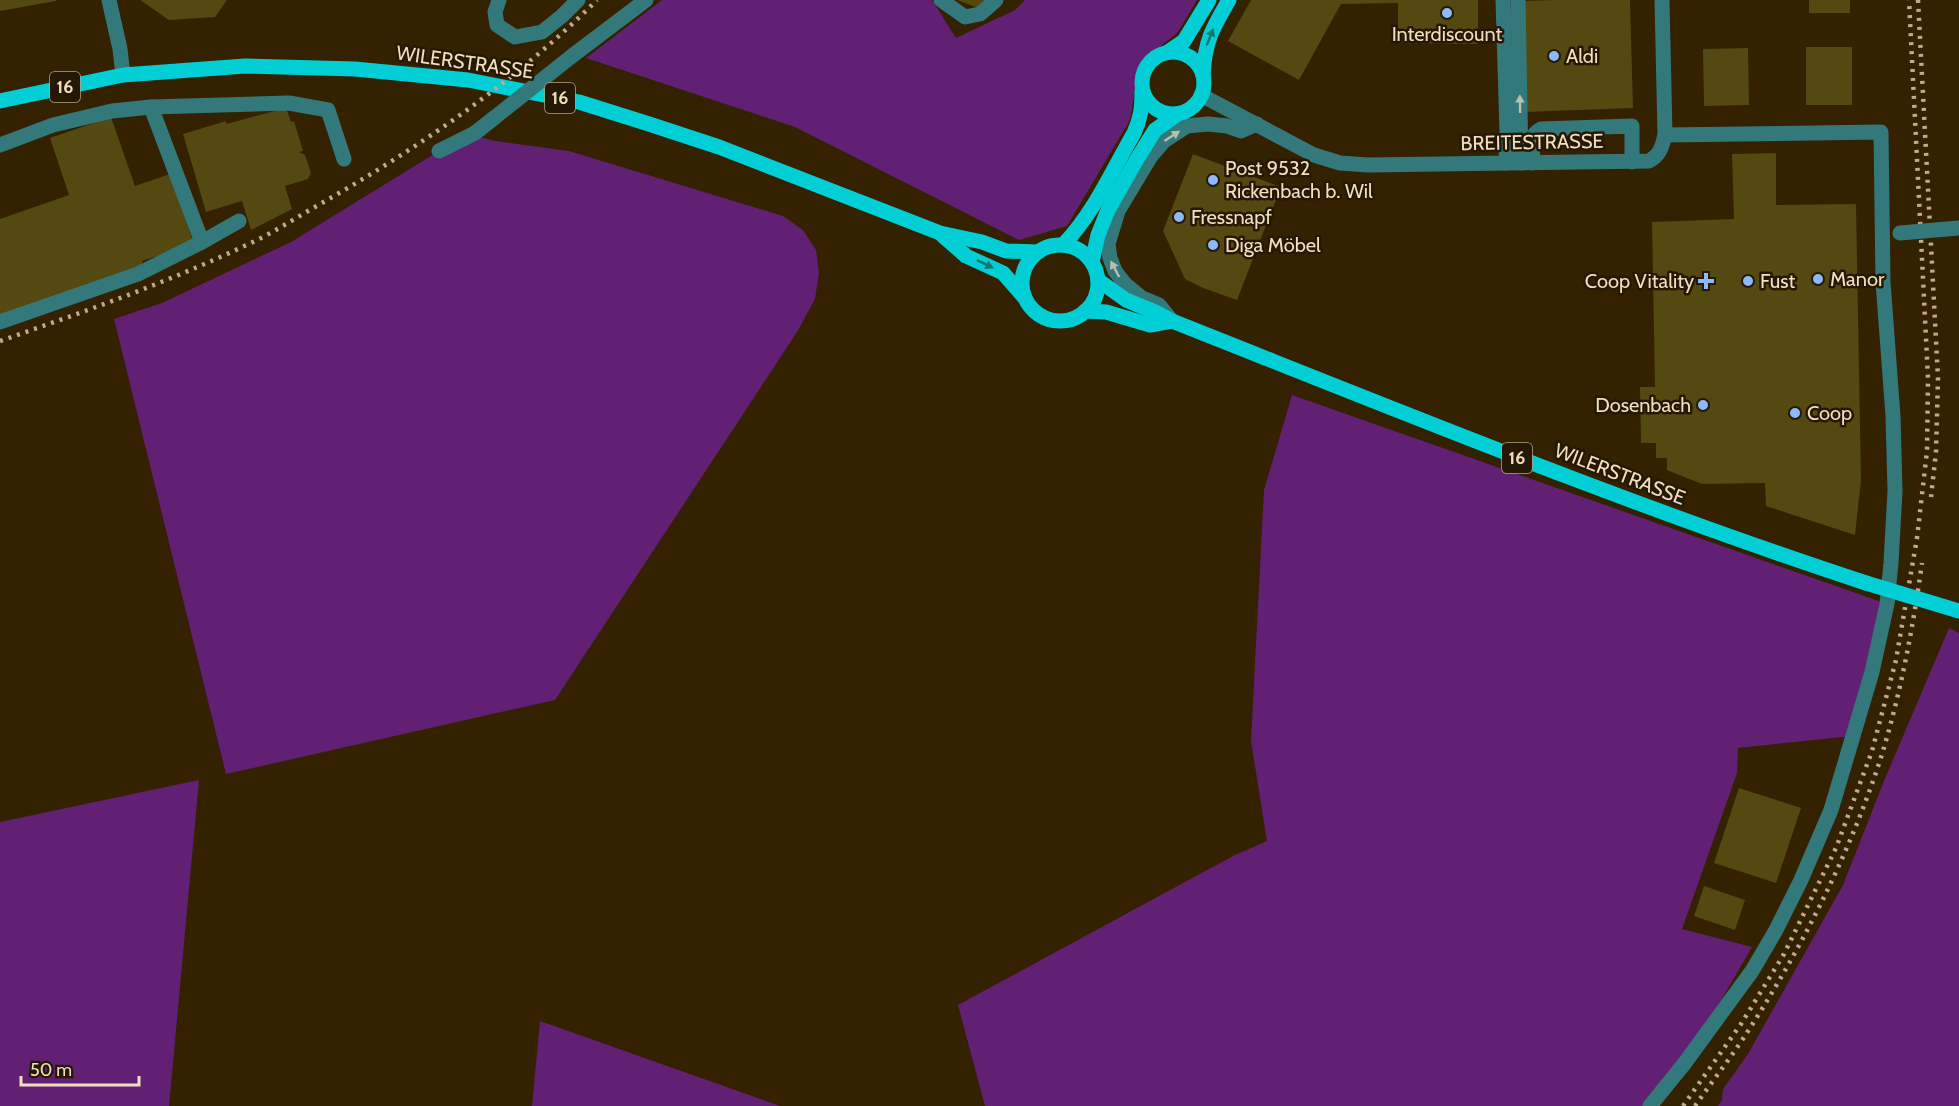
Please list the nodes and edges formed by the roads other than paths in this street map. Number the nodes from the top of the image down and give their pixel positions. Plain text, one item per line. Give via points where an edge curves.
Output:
1 (109, 0) edge
2 (499, 0) edge
3 (578, 0) edge
4 (646, 0) edge
5 (941, 0) edge
6 (996, 0) edge
7 (1209, 0) edge
8 (1228, 0) edge
9 (1503, 0) edge
10 (1518, 0) edge
11 (1662, 0) edge
12 (1168, 52) junction
13 (123, 75) junction
14 (1203, 78) junction
15 (1142, 88) junction
16 (1201, 95) junction
17 (0, 101) edge
18 (151, 107) junction
19 (1178, 114) junction
20 (1257, 124) junction
21 (1665, 135) junction
22 (0, 145) edge
23 (439, 151) dead end
24 (344, 159) dead end
25 (1632, 162) junction
26 (1520, 163) junction
27 (239, 220) dead end
28 (1959, 228) edge
29 (940, 233) junction
30 (1881, 235) junction
31 (202, 242) junction
32 (1063, 245) junction
33 (1038, 252) junction
34 (1092, 262) junction
35 (1098, 280) junction
36 (1026, 299) junction
37 (1085, 311) junction
38 (1172, 321) junction
39 (0, 322) edge
40 (1959, 611) edge
41 (1650, 1106) edge

1 - 13 street
2 - 3 street via 495,12 497,25 515,37 542,32
4 - 23 street, bridge via 475,133
5 - 6 street via 965,18 980,14
7 - 12 main road via 1184,41
14 -> 8 main road via 1204,52
9 - 26 street via 1507,132
26 -> 10 street
11 - 21 street
12 - 14 main road via 1193,59
12 - 15 main road via 1148,63
13 - 17 main road, WILERSTRASSE / 16
13 - 29 main road, WILERSTRASSE / 16 via 245,66 345,69 468,80 579,102 650,124
14 - 16 main road
15 - 19 main road via 1145,98 1157,110
15 - 32 main road via 1140,121 1134,133 1092,209
16 - 19 main road via 1197,103
16 - 20 street, BREITESTRASSE
18 - 22 street via 112,111 53,125
18 - 24 street via 289,103 328,110
18 - 31 street
19 - 34 main road via 1155,130 1137,159 1101,227
20 - 26 street, BREITESTRASSE via 1314,155 1340,163
38 -> 20 street via 1159,305 1142,298 1115,271 1108,244 1118,211 1151,156 1179,131 1208,124 1241,131
21 - 25 street, BREITESTRASSE via 1656,157
21 - 30 street via 1881,132
25 - 26 street, BREITESTRASSE
25 - 26 street via 1632,126 1541,129 1533,135
27 - 31 street
28 - 30 street, bridge
29 - 33 main road, WILERSTRASSE / 16 via 1006,251
29 -> 36 main road, WILERSTRASSE / 16 via 966,255 1003,273
30 - 41 street via 1895,491 1887,604 1872,672 1831,810 1776,930 1752,971
31 - 39 street via 138,274
32 - 33 main road
32 - 34 main road
33 - 36 main road via 1023,273
34 - 35 main road
35 - 37 main road via 1097,292
35 - 38 main road, WILERSTRASSE / 16 via 1126,300
36 - 37 main road via 1032,309 1052,320 1064,320
37 - 38 main road, WILERSTRASSE / 16 via 1106,312 1150,326
38 - 40 main road, WILERSTRASSE / 16, bridge via 1673,517

